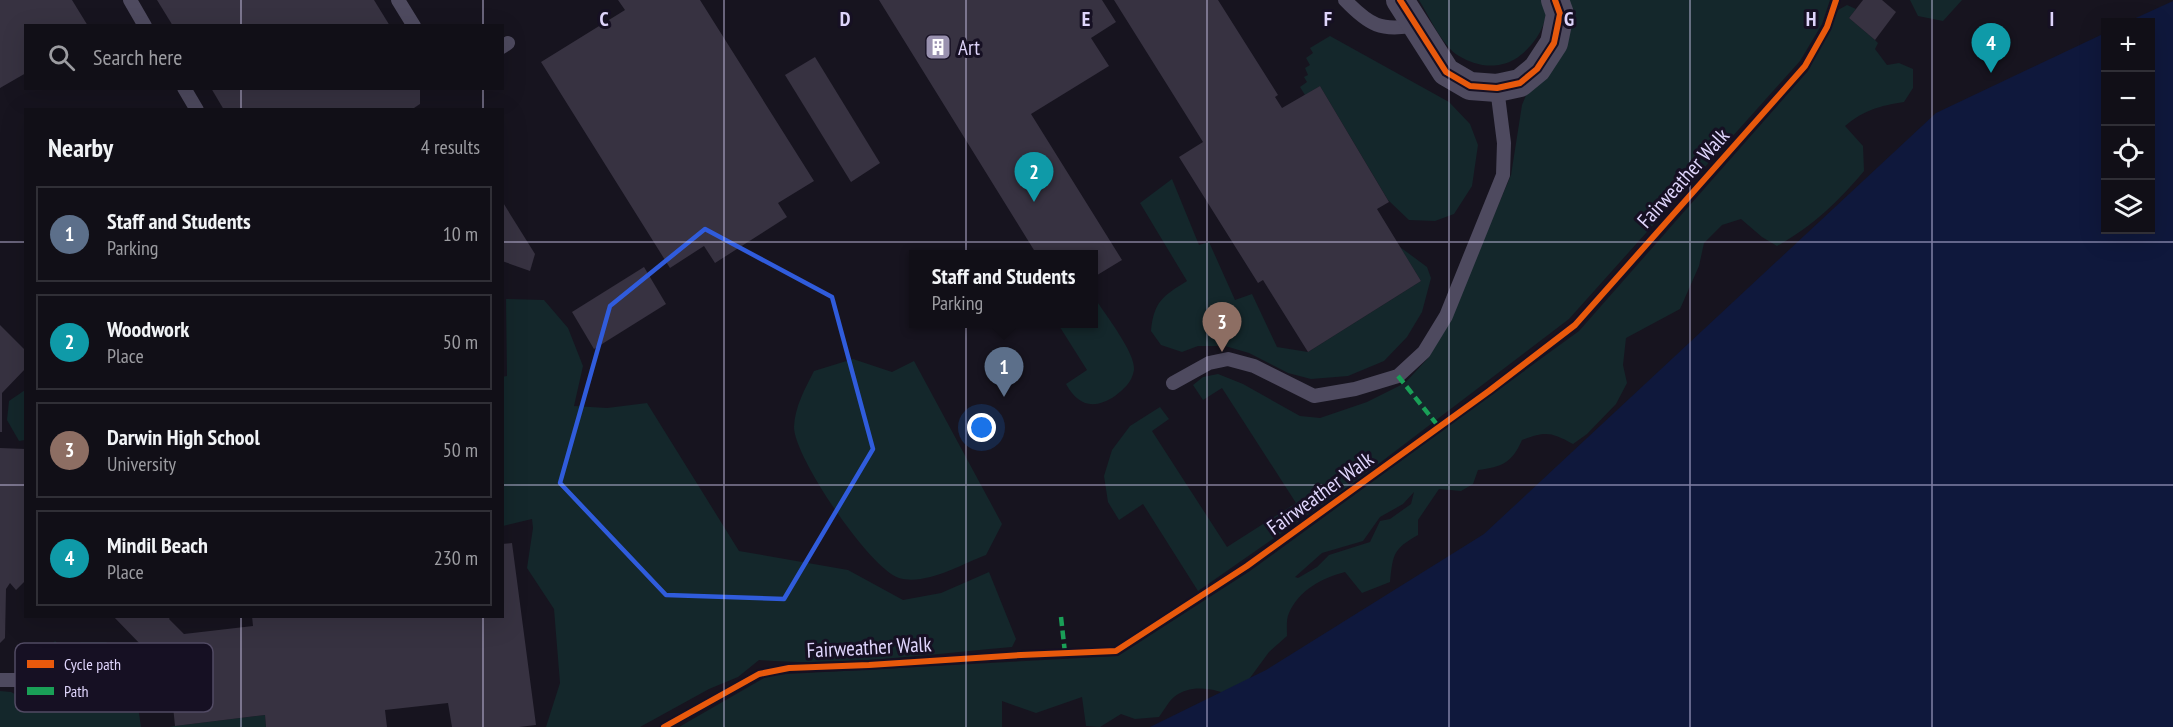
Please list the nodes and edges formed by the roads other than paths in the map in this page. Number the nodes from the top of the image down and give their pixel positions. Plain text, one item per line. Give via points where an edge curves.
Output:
1 (130, 0) edge
2 (398, 0) edge
3 (1346, 0) edge
4 (1400, 0) edge
5 (1555, 0) edge
6 (144, 24) edge
7 (413, 24) edge
8 (1416, 25) junction
9 (1497, 88) junction
10 (185, 90) edge
11 (196, 108) edge
12 (1173, 383) dead end
13 (0, 680) edge
14 (15, 681) edge

1 - 6 lane
2 - 7 lane
3 - 8 lane via 1367,20 1381,27
4 - 8 street
5 - 9 street via 1560,14 1554,43 1537,69 1520,82
8 - 9 street via 1446,72 1470,86
9 - 12 lane via 1504,143 1503,175 1446,316 1424,352 1398,376 1314,396 1254,366 1228,359 1209,363
10 - 11 lane
13 - 14 lane

